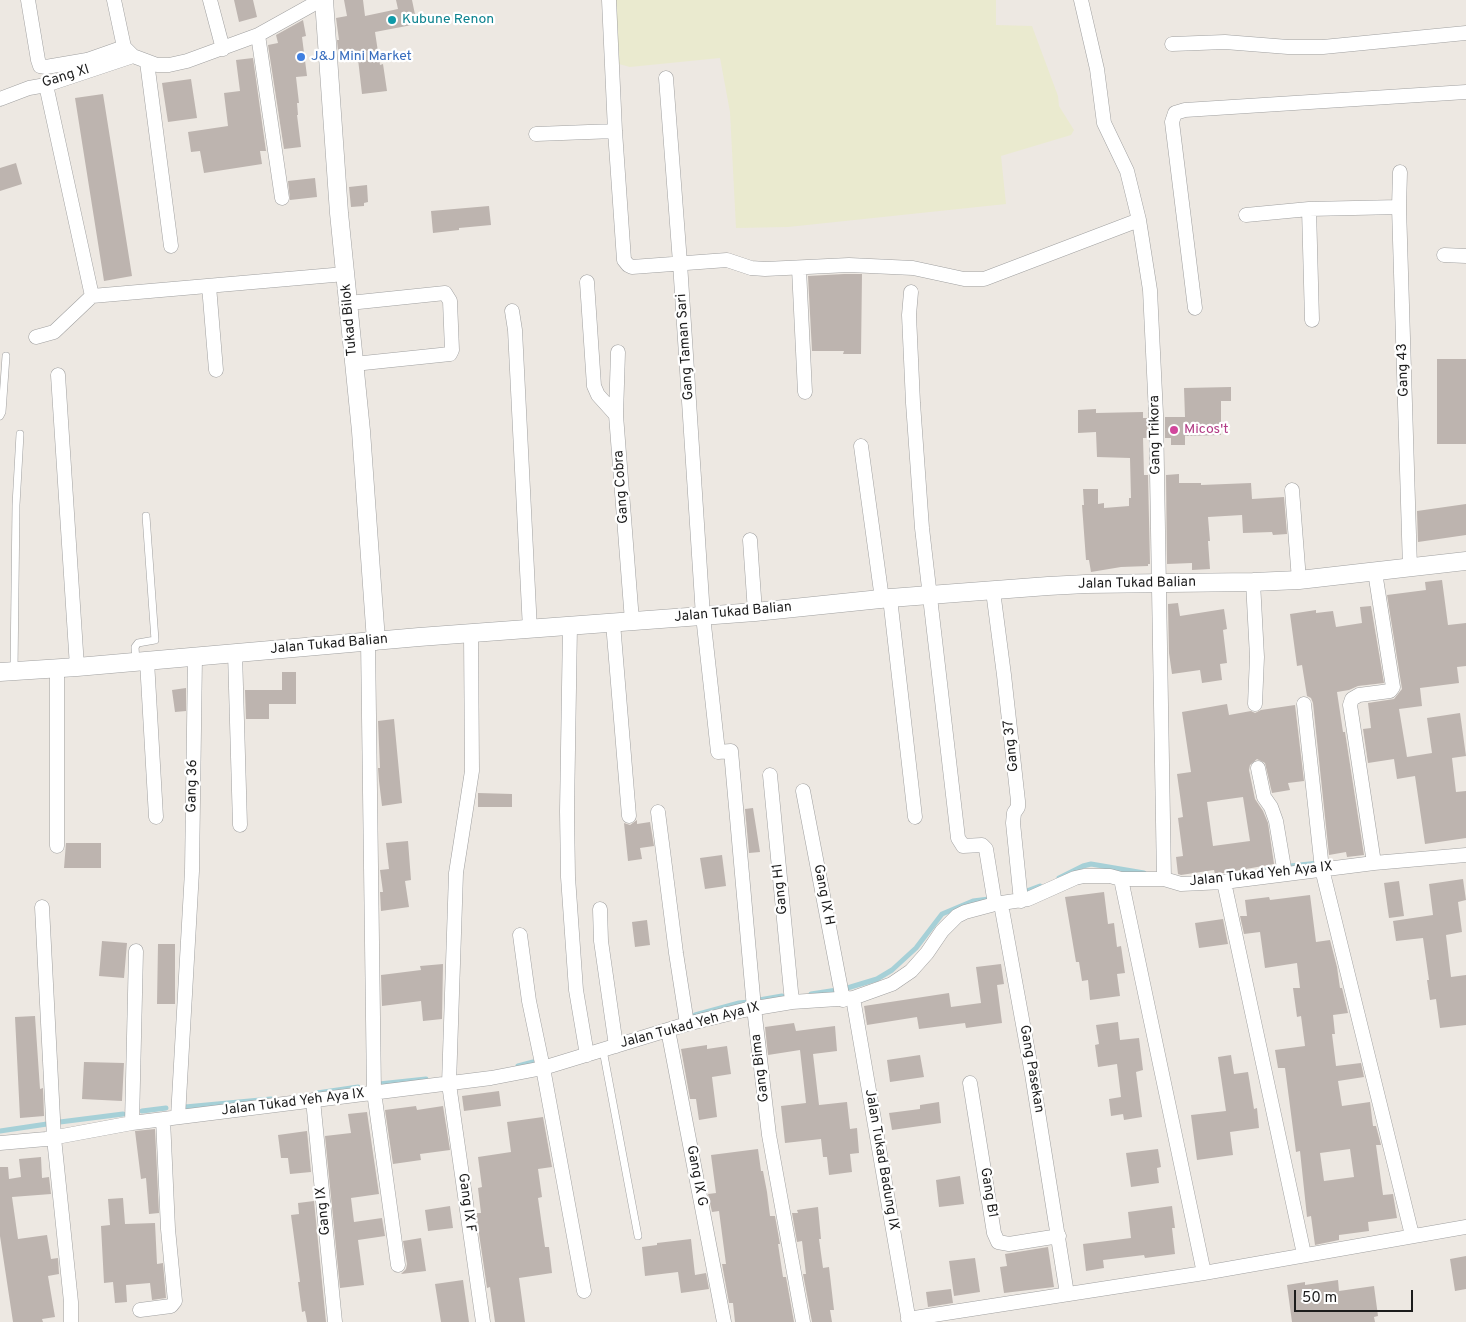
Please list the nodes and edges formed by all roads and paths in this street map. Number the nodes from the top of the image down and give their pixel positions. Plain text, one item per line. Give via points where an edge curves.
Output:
1 (28, 0) edge
2 (114, 0) edge
3 (210, 0) edge
4 (322, 0) edge
5 (609, 0) edge
6 (1081, 0) edge
7 (1466, 33) edge
8 (258, 34) junction
9 (1172, 44) dead end
10 (223, 49) junction
11 (129, 52) junction
12 (147, 62) junction
13 (666, 78) dead end
14 (46, 85) junction
15 (1466, 92) edge
16 (0, 99) edge
17 (615, 131) junction
18 (536, 134) dead end
19 (1400, 172) dead end
20 (282, 198) dead end
21 (1399, 207) junction
22 (1310, 209) junction
23 (1246, 215) dead end
24 (1139, 220) junction
25 (171, 246) dead end
26 (1444, 255) dead end
27 (1466, 256) edge
28 (680, 263) junction
29 (799, 268) junction
30 (345, 274) junction
31 (587, 282) dead end
32 (209, 286) junction
33 (911, 292) dead end
34 (92, 296) junction
35 (349, 303) junction
36 (1195, 308) dead end
37 (512, 311) dead end
38 (1312, 320) dead end
39 (36, 337) dead end
40 (618, 352) dead end
41 (6, 356) dead end
42 (354, 364) junction
43 (216, 370) dead end
44 (58, 375) dead end
45 (805, 392) dead end
46 (616, 415) junction
47 (0, 416) edge
48 (20, 434) dead end
49 (861, 446) dead end
50 (1292, 490) dead end
51 (146, 516) dead end
52 (750, 540) dead end
53 (1466, 561) edge
54 (1410, 568) junction
55 (1375, 572) junction
56 (1299, 580) junction
57 (1253, 582) junction
58 (1159, 583) junction
59 (992, 591) junction
60 (929, 595) junction
61 (886, 599) junction
62 (755, 612) junction
63 (703, 616) junction
64 (632, 621) junction
65 (612, 623) junction
66 (570, 626) junction
67 (530, 630) junction
68 (470, 634) junction
69 (372, 641) junction
70 (235, 654) junction
71 (195, 657) junction
72 (142, 662) junction
73 (56, 668) junction
74 (77, 668) junction
75 (7, 671) edge
76 (1255, 704) dead end
77 (1304, 704) dead end
78 (731, 751) joint
79 (1258, 768) dead end
80 (770, 775) dead end
81 (803, 791) dead end
82 (658, 812) dead end
83 (629, 816) dead end
84 (915, 816) dead end
85 (156, 817) dead end
86 (240, 826) dead end
87 (57, 846) dead end
88 (1466, 855) edge
89 (1374, 863) junction
90 (1322, 869) junction
91 (1285, 874) junction
92 (1121, 879) junction
93 (1164, 879) junction
94 (1224, 882) junction
95 (1022, 901) junction
96 (998, 904) junction
97 (42, 907) dead end
98 (600, 909) dead end
99 (520, 935) dead end
100 (136, 950) dead end
101 (848, 999) junction
102 (792, 1002) junction
103 (754, 1008) junction
104 (686, 1024) junction
105 (668, 1030) junction
106 (610, 1048) junction
107 (587, 1055) junction
108 (543, 1068) junction
109 (970, 1083) dead end
110 (449, 1084) junction
111 (374, 1092) junction
112 (313, 1100) junction
113 (178, 1117) junction
114 (163, 1119) junction
115 (132, 1123) junction
116 (54, 1138) junction
117 (0, 1143) edge
118 (1466, 1227) edge
119 (1412, 1235) junction
120 (638, 1236) dead end
121 (1059, 1236) junction
122 (1304, 1254) junction
123 (398, 1265) dead end
124 (1204, 1273) junction
125 (584, 1292) dead end
126 (1068, 1294) junction
127 (140, 1310) dead end
128 (909, 1321) edge
129 (71, 1322) edge
130 (335, 1322) edge
131 (483, 1322) edge
132 (724, 1322) edge
133 (803, 1322) edge

1 - 11 street via 40,66
2 - 11 street
3 - 10 street
4 - 8 street
4 - 30 street, Tukad Bilok
5 - 17 street
6 - 24 street, Gang Trikora via 1098,69 1104,123 1128,171
7 - 9 street via 1323,47 1225,42
8 - 10 street
8 - 20 street
10 - 12 street via 169,65
11 - 12 street
11 - 14 street, Gang XI
12 - 25 street
13 - 28 street, Gang Taman Sari
14 - 16 street, Gang XI
14 - 34 street
15 - 36 street via 1175,113 1172,122
17 - 18 street
17 - 28 street via 624,260 632,267
19 - 21 street, Gang 43
21 - 22 street
21 - 54 street, Gang 43
22 - 23 street
22 - 38 street
24 - 29 street via 984,279 964,279 913,268 849,265
24 - 58 street, Gang Trikora via 1150,290
26 - 27 street
28 - 29 street via 726,260 751,268
28 - 63 street, Gang Taman Sari
29 - 45 street
30 - 32 street
30 - 35 street, Tukad Bilok
31 - 46 street via 594,386
32 - 34 street
32 - 43 street
33 - 60 street via 913,403
34 - 39 street via 54,332
35 - 42 street, Tukad Bilok
35 - 42 street via 445,293 450,301 450,354
37 - 67 street
40 - 46 street, Gang Cobra
41 - 47 lane
42 - 69 street, Tukad Bilok via 368,514
44 - 74 street
46 - 64 street, Gang Cobra
48 - 75 lane
49 - 61 street
50 - 56 street
51 - 72 lane via 154,640 138,643 135,647
52 - 62 street
53 - 54 street, Jalan Tukad Balian
54 - 55 street, Jalan Tukad Balian
55 - 56 street, Jalan Tukad Balian
55 - 89 street via 1393,688 1360,695 1352,699 1350,705
56 - 57 street, Jalan Tukad Balian
57 - 58 street, Jalan Tukad Balian
57 - 76 street via 1257,657
58 - 59 street, Jalan Tukad Balian
58 - 93 street, Gang Trikora
59 - 60 street, Jalan Tukad Balian
59 - 95 street, Gang 37 via 1018,801 1013,823
60 - 61 street, Jalan Tukad Balian
60 - 96 street, Gang Pasekan via 959,842 965,847 982,845 986,849
61 - 62 street, Jalan Tukad Balian
61 - 84 street
62 - 63 street, Jalan Tukad Balian
63 - 64 street, Jalan Tukad Balian
63 - 78 street, Gang Taman Sari via 718,752
64 - 65 street, Jalan Tukad Balian
65 - 66 street, Jalan Tukad Balian
65 - 83 street
66 - 67 street, Jalan Tukad Balian
66 - 107 street via 568,877 576,990
67 - 68 street, Jalan Tukad Balian
68 - 69 street, Jalan Tukad Balian
68 - 110 street, Gang IX F via 472,771 456,873
69 - 70 street, Jalan Tukad Balian
69 - 111 street
70 - 71 street, Jalan Tukad Balian
70 - 86 street
71 - 72 street, Jalan Tukad Balian
71 - 113 street, Gang 36 via 190,914
72 - 74 street, Jalan Tukad Balian
72 - 85 street
73 - 74 street, Jalan Tukad Balian
73 - 75 street, Jalan Tukad Balian
73 - 87 street
77 - 90 street
78 - 103 street, Gang Bima
79 - 91 street via 1264,797 1278,828
80 - 102 street, Gang H1
81 - 101 street, Gang IX H
82 - 104 street
88 - 89 street, Jalan Tukad Yeh Aya IX
89 - 90 street, Jalan Tukad Yeh Aya IX
90 - 91 street, Jalan Tukad Yeh Aya IX
90 - 119 street
91 - 94 street, Jalan Tukad Yeh Aya IX
92 - 93 street, Jalan Tukad Yeh Aya IX
92 - 95 street, Jalan Tukad Yeh Aya IX via 1110,876 1075,878
92 - 124 street
93 - 94 street, Jalan Tukad Yeh Aya IX via 1181,884
94 - 122 street
95 - 96 street, Jalan Tukad Yeh Aya IX
96 - 101 street, Jalan Tukad Yeh Aya IX via 975,908 957,916 911,971 892,984
96 - 121 street, Gang Pasekan
97 - 116 street
98 - 106 street
99 - 108 street
100 - 115 street
101 - 102 street, Jalan Tukad Yeh Aya IX
101 - 128 street, Jalan Tukad Badung IX
102 - 103 street, Jalan Tukad Yeh Aya IX
103 - 104 street, Jalan Tukad Yeh Aya IX
103 - 133 street, Gang Bima via 769,1135
104 - 105 street, Jalan Tukad Yeh Aya IX
105 - 106 street, Jalan Tukad Yeh Aya IX
105 - 132 street, Gang IX G
106 - 107 street, Jalan Tukad Yeh Aya IX
106 - 120 lane
107 - 108 street, Jalan Tukad Yeh Aya IX
108 - 110 street, Jalan Tukad Yeh Aya IX
108 - 125 street
109 - 121 street, Gang B1 via 998,1242 1009,1244
110 - 111 street, Jalan Tukad Yeh Aya IX
110 - 131 street, Gang IX F
111 - 112 street, Jalan Tukad Yeh Aya IX
111 - 123 street
112 - 113 street, Jalan Tukad Yeh Aya IX
112 - 130 street, Gang IX
113 - 114 street, Jalan Tukad Yeh Aya IX
114 - 115 street, Jalan Tukad Yeh Aya IX
114 - 127 street via 175,1301 171,1306
115 - 116 street, Jalan Tukad Yeh Aya IX
116 - 117 street, Jalan Tukad Yeh Aya IX
116 - 129 street
118 - 119 street
119 - 122 street
121 - 126 street, Gang Pasekan
122 - 124 street
124 - 126 street
126 - 128 street

